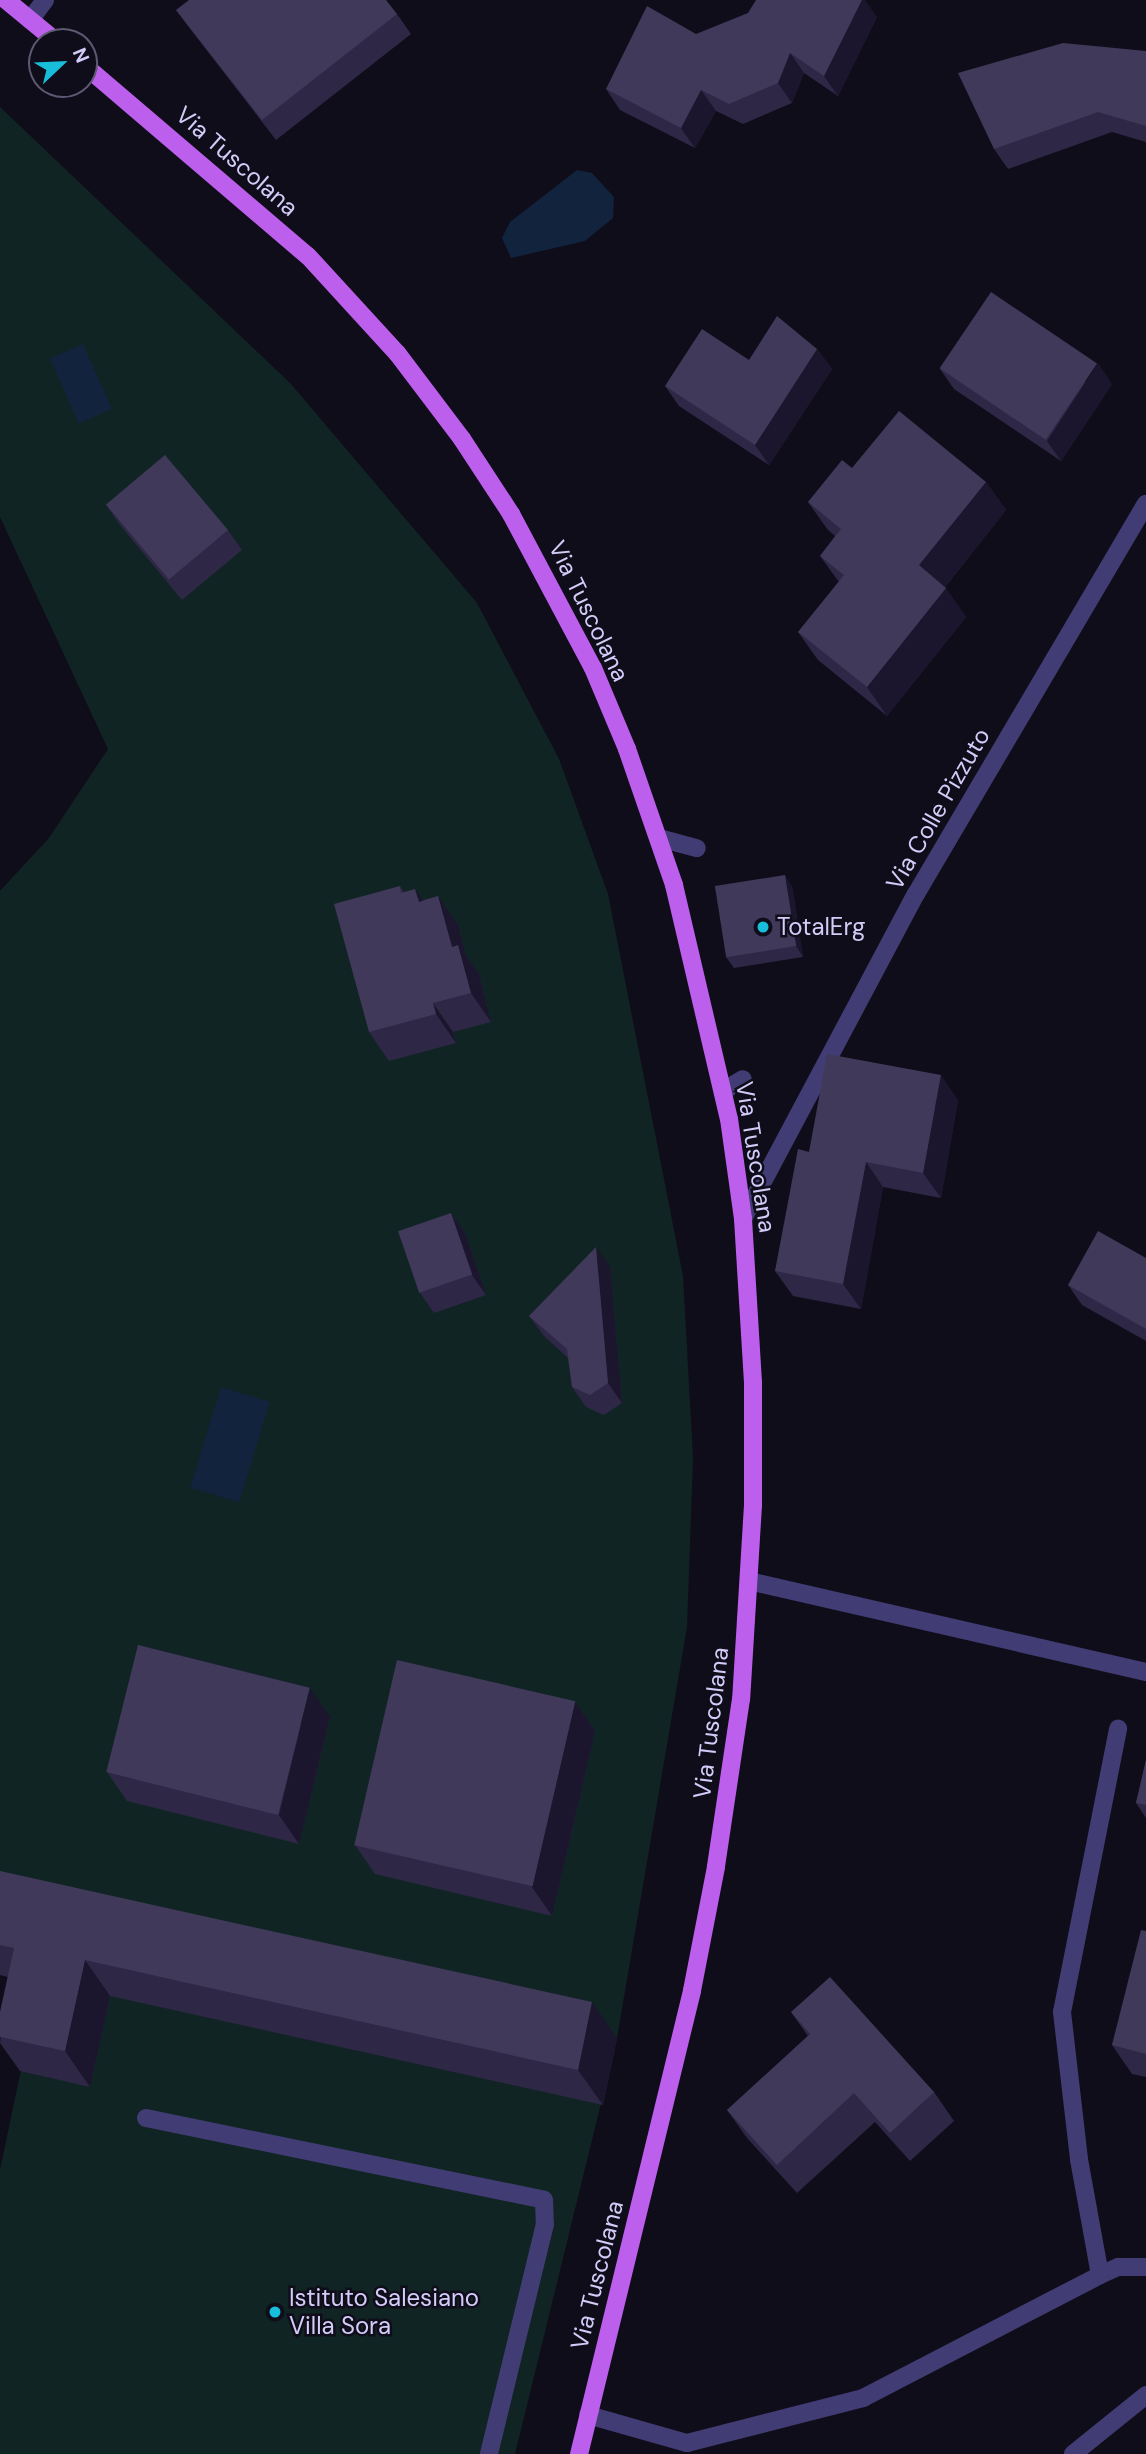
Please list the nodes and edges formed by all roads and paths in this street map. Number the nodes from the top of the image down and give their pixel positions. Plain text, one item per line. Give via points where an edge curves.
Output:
1 (6, 0) edge
2 (44, 0) edge
3 (30, 20) junction
4 (40, 28) edge
5 (98, 77) edge
6 (1146, 504) edge
7 (659, 838) junction
8 (697, 848) dead end
9 (743, 1079) dead end
10 (723, 1091) junction
11 (743, 1219) junction
12 (749, 1581) junction
13 (1146, 1672) edge
14 (1118, 1728) dead end
15 (146, 2119) dead end
16 (1146, 2267) edge
17 (1100, 2275) junction
18 (1146, 2395) edge
19 (588, 2415) junction
20 (489, 2454) edge
21 (579, 2454) edge
22 (1073, 2454) edge

1 - 3 main road
2 - 3 street
3 - 4 main road
5 - 7 main road, Via Tuscolana via 308,256 397,353 462,439 535,553 593,668
6 - 11 street, Via Colle Pizzuto via 916,894
7 - 8 street
7 - 10 main road, Via Tuscolana
9 - 10 street
10 - 11 main road, Via Tuscolana
11 - 12 main road, Via Tuscolana via 753,1382
12 - 13 street
12 - 19 main road, Via Tuscolana via 735,1747 707,1917
14 - 17 street via 1062,2012 1079,2159
15 - 20 street via 544,2200 545,2224
16 - 17 street via 1118,2267
17 - 19 street via 863,2398 687,2443
18 - 22 street
19 - 21 main road, Via Tuscolana

